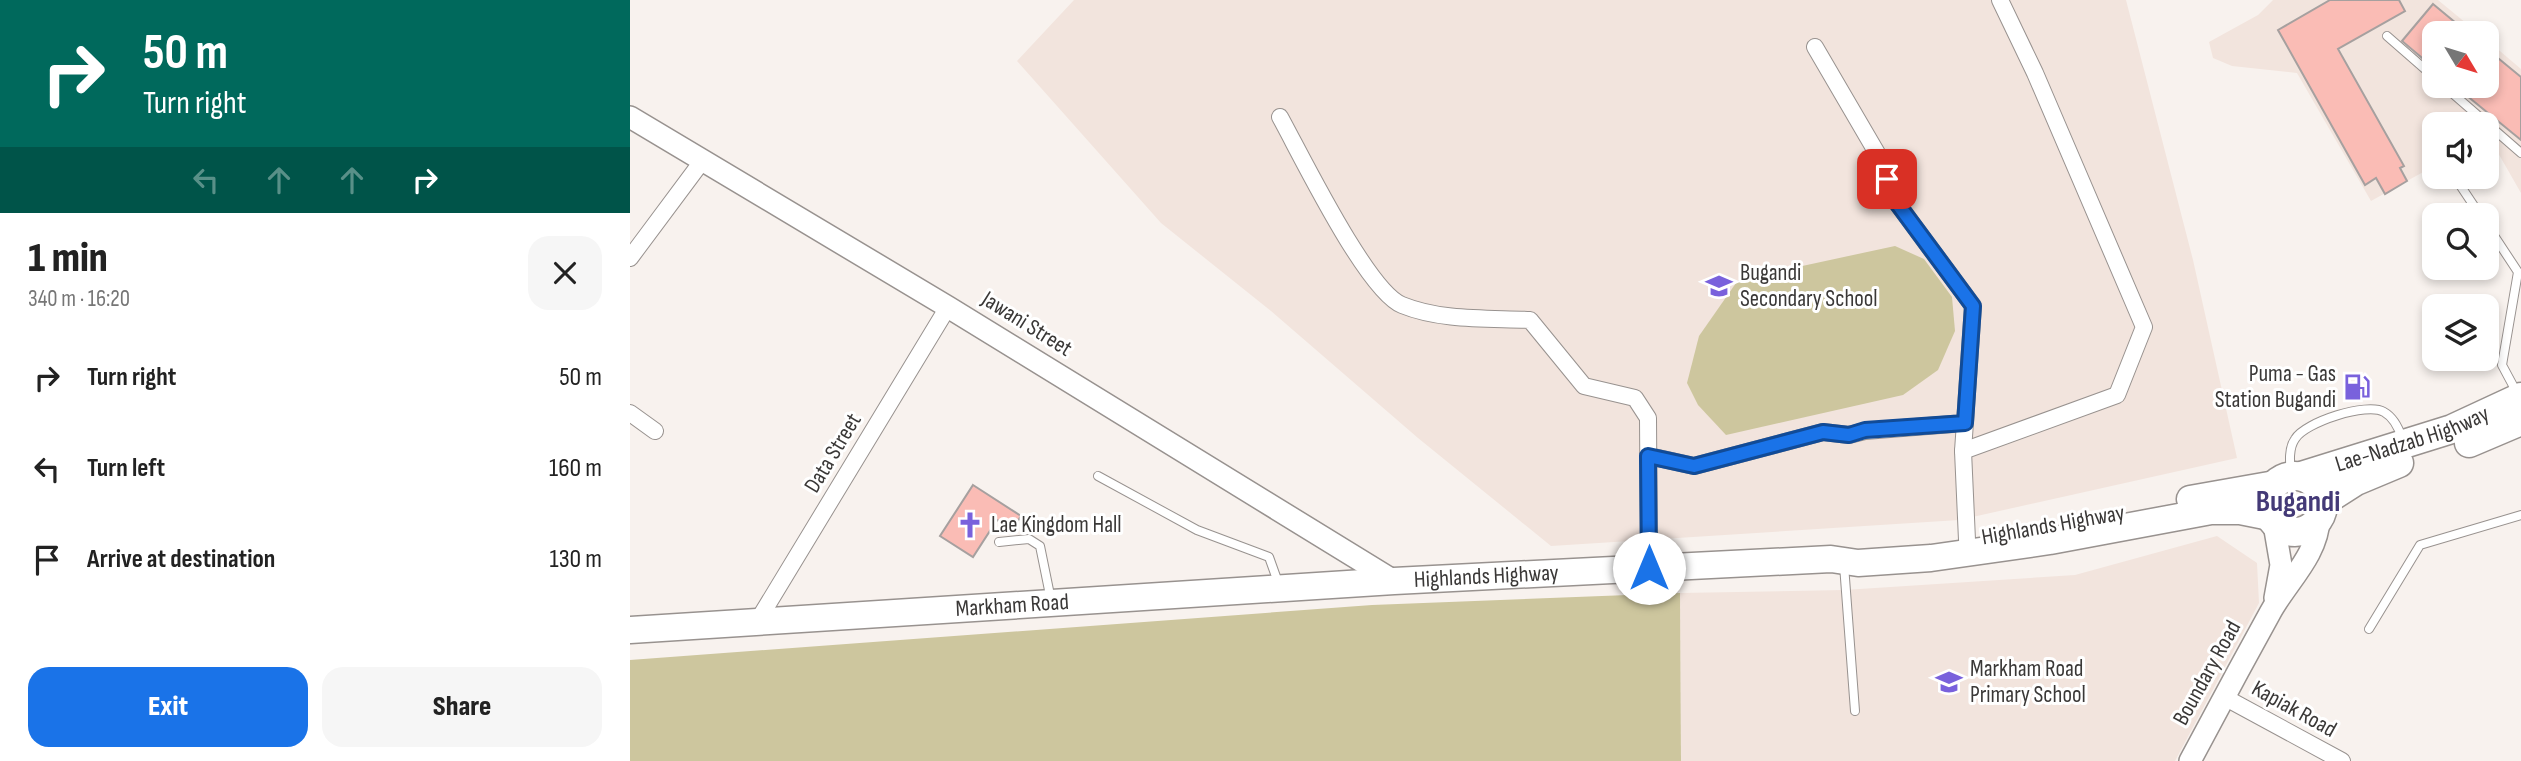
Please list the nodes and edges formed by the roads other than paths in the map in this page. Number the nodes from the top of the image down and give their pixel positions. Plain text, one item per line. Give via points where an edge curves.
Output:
1 (2000, 0) edge
2 (2387, 36) dead end
3 (1815, 47) dead end
4 (2422, 67) edge
5 (2458, 98) edge
6 (630, 117) edge
7 (1280, 117) dead end
8 (2521, 153) edge
9 (703, 160) junction
10 (2499, 243) edge
11 (630, 258) edge
12 (948, 307) junction
13 (2521, 406) edge
14 (630, 413) edge
15 (1965, 423) junction
16 (655, 431) dead end
17 (2404, 444) junction
18 (1963, 451) junction
19 (1648, 456) junction
20 (1098, 476) dead end
21 (2289, 479) junction
22 (2321, 510) junction
23 (2521, 514) edge
24 (2272, 520) junction
25 (1967, 540) junction
26 (999, 542) dead end
27 (1837, 560) junction
28 (1649, 568) junction
29 (1394, 581) junction
30 (1280, 588) junction
31 (1051, 603) junction
32 (2271, 610) junction
33 (757, 622) junction
34 (2369, 629) dead end
35 (630, 630) edge
36 (2224, 696) junction
37 (1855, 710) dead end
38 (2190, 761) edge
39 (2342, 761) edge

1 - 18 street via 2144,327 2116,395
2 - 4 lane
3 - 15 street via 1881,160 1894,199 1973,306
5 - 8 lane
6 - 9 street, Jawani Street
7 - 19 street via 1372,279 1399,304 1434,315 1530,320 1584,386 1635,398 1648,418
9 - 11 street
9 - 12 street, Jawani Street
10 - 13 lane via 2518,272 2502,365
12 - 29 street, Jawani Street
12 - 33 street, Data Street
13 - 17 highway, Lae-Nadzab Highway
13 - 22 highway, Lae-Nadzab Highway via 2478,440 2378,471
14 - 16 street
15 - 18 street
15 - 19 street via 1849,435 1823,432 1694,466
17 - 21 highway, Lae-Nadzab Highway
17 - 21 lane via 2393,420 2377,409 2312,423 2295,437
18 - 25 street
19 - 28 street
20 - 30 lane via 1198,530 1269,557
21 - 22 highway via 2316,485
21 - 24 highway via 2267,496
21 - 25 main road, Highlands Highway via 2060,526
22 - 24 highway via 2303,531 2292,533
22 - 32 street via 2319,532 2309,553
23 - 34 lane via 2420,545
24 - 27 main road, Highlands Highway via 2240,511 2211,511 1921,559
24 - 32 street via 2281,571
25 - 27 main road, Highlands Highway via 1868,550
26 - 31 lane via 1029,539 1040,546
27 - 28 main road, Highlands Highway
27 - 37 lane
28 - 29 main road, Highlands Highway
29 - 30 main road, Markham Road
30 - 31 main road, Markham Road
31 - 33 main road, Markham Road
32 - 36 street, Boundary Road
33 - 35 main road, Markham Road
36 - 38 street, Boundary Road
36 - 39 street, Kapiak Road

